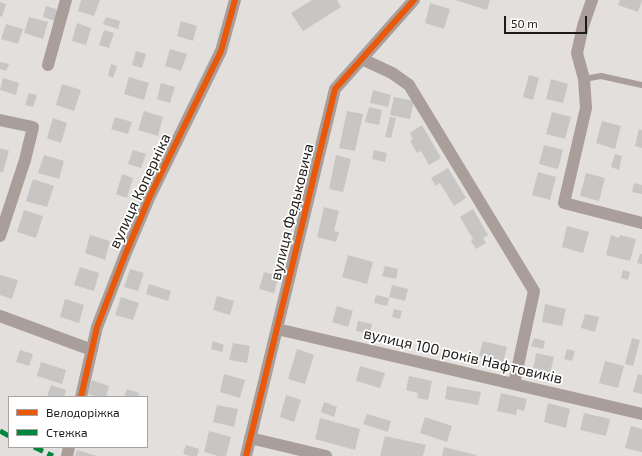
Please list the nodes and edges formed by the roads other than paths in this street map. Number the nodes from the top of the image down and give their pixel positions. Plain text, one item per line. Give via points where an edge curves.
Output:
1 (66, 0) edge
2 (235, 0) edge
3 (414, 0) edge
4 (592, 0) edge
5 (362, 59) junction
6 (48, 65) dead end
7 (584, 79) junction
8 (642, 85) edge
9 (0, 120) edge
10 (642, 223) edge
11 (0, 236) edge
12 (0, 316) edge
13 (277, 329) junction
14 (92, 350) junction
15 (514, 384) junction
16 (81, 396) edge
17 (642, 414) edge
18 (250, 438) junction
19 (246, 456) edge
20 (326, 456) edge

1 - 6 street
2 - 14 street, вулиця Коперніка via 221,51 150,196 97,327
3 - 5 street, вулиця Федьковича
4 - 7 street via 577,53
5 - 13 street, вулиця Федьковича via 335,90
5 - 15 street via 392,73 409,85 534,291
7 - 8 lane via 601,76
7 - 10 street via 586,108 564,203
9 - 11 street via 33,127
12 - 14 street
13 - 15 street, вулиця 100 років Нафтовиків
13 - 18 street, вулиця Федьковича
14 - 16 street, вулиця Коперніка
15 - 17 street, вулиця 100 років Нафтовиків
18 - 19 street, вулиця Федьковича
18 - 20 street

